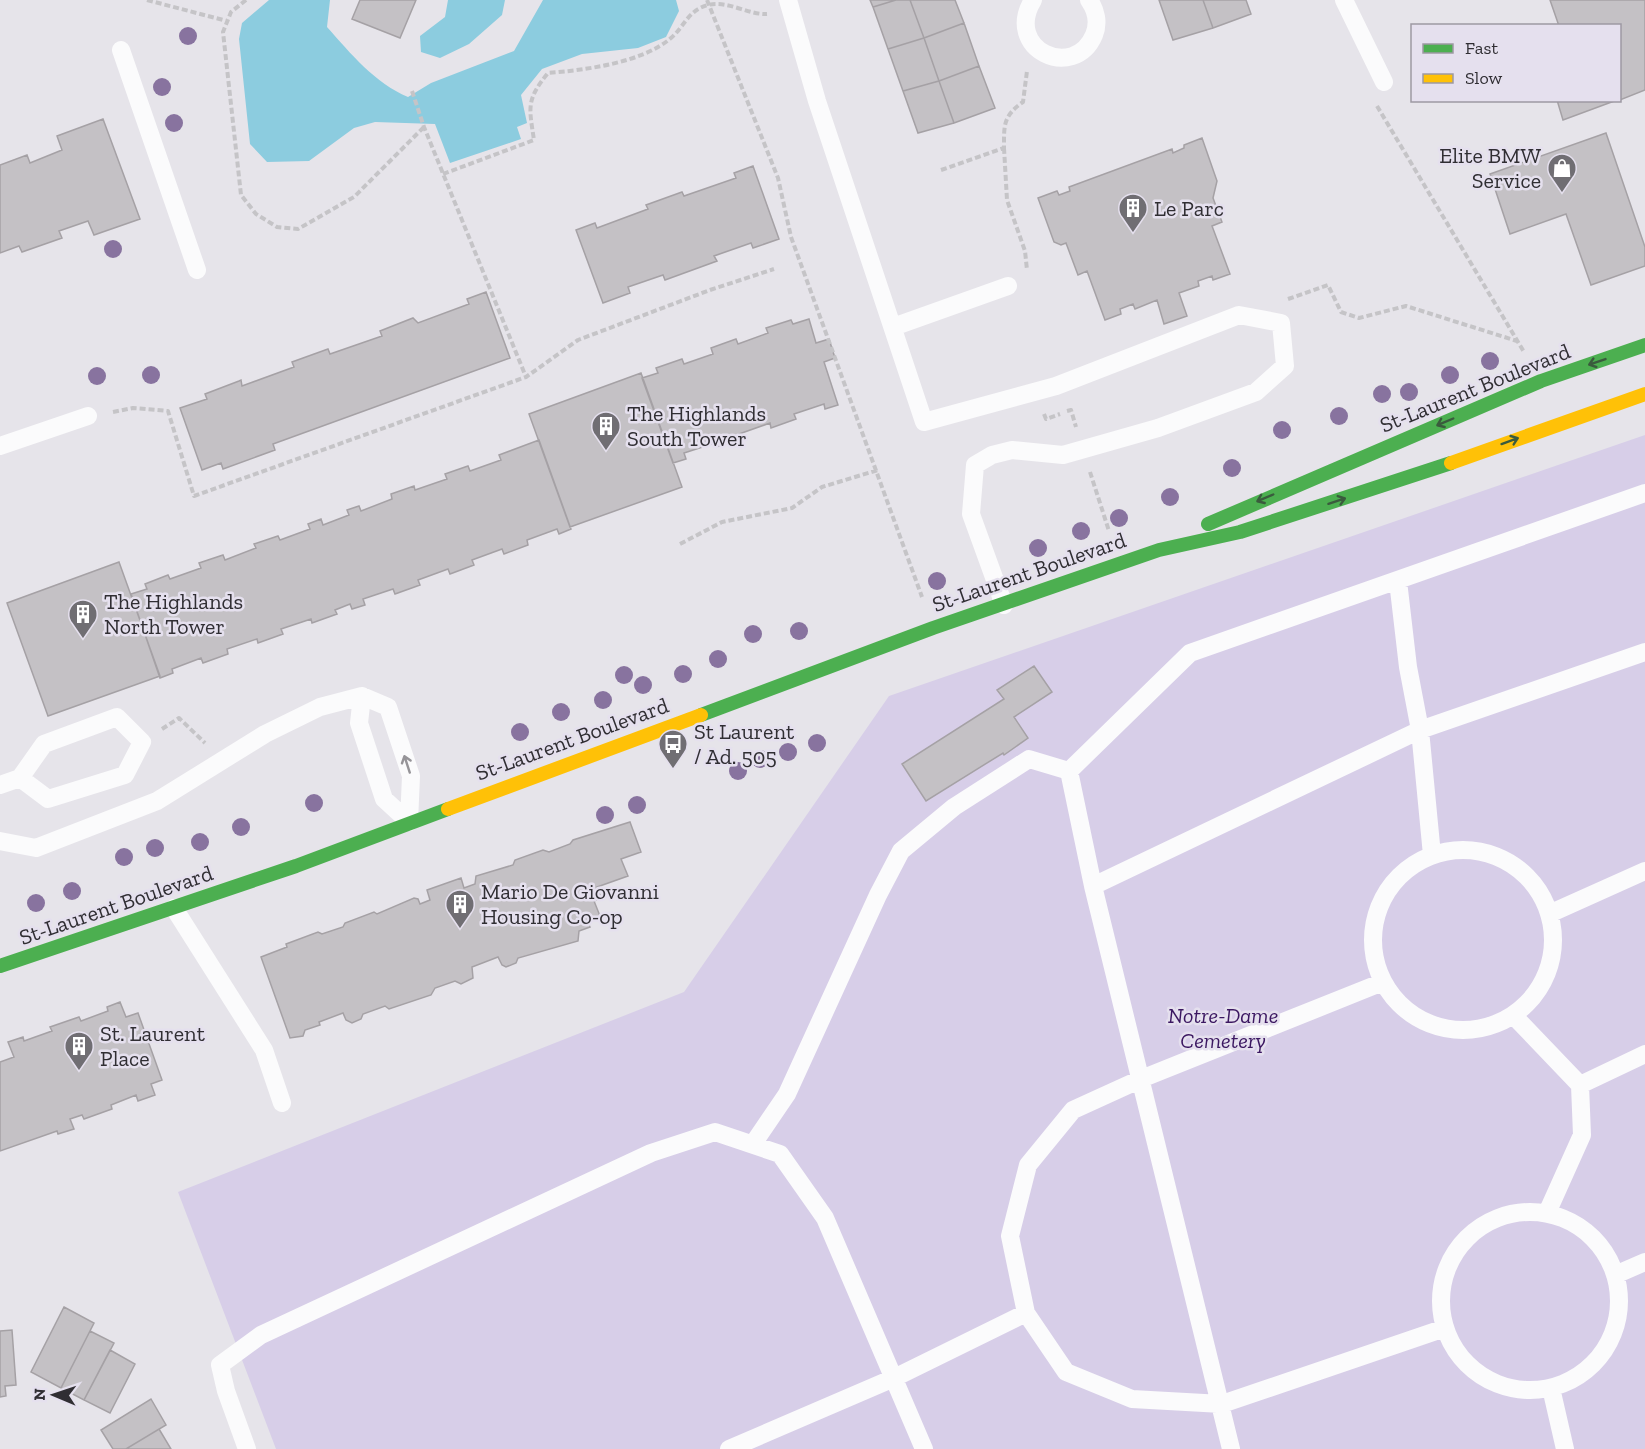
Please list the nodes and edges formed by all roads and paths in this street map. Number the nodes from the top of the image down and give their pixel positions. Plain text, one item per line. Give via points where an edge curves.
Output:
1 (147, 0) edge
2 (246, 0) edge
3 (1033, 0) edge
4 (1089, 0) edge
5 (1344, 0) edge
6 (708, 2) edge
7 (789, 2) edge
8 (227, 21) junction
9 (1031, 42) junction
10 (121, 50) dead end
11 (1384, 82) joint
12 (412, 91) dead end
13 (424, 127) junction
14 (1004, 148) junction
15 (940, 170) dead end
16 (443, 174) junction
17 (774, 269) dead end
18 (197, 270) dead end
19 (1008, 286) joint
20 (1281, 323) junction
21 (893, 327) junction
22 (1518, 341) junction
23 (1645, 345) edge
24 (526, 376) junction
25 (1541, 381) junction
26 (1645, 394) edge
27 (88, 416) joint
28 (0, 446) edge
29 (878, 470) junction
30 (1645, 493) edge
31 (680, 544) dead end
32 (1159, 550) junction
33 (1398, 581) junction
34 (1004, 605) junction
35 (933, 628) junction
36 (1645, 652) edge
37 (362, 696) junction
38 (1420, 730) junction
39 (1070, 771) junction
40 (20, 778) junction
41 (0, 785) edge
42 (409, 822) junction
43 (0, 841) edge
44 (1432, 855) junction
45 (1645, 871) edge
46 (1093, 886) junction
47 (174, 908) junction
48 (1549, 914) junction
49 (0, 966) edge
50 (1383, 982) junction
51 (1513, 1015) junction
52 (1645, 1054) edge
53 (1141, 1079) junction
54 (1580, 1085) junction
55 (282, 1103) dead end
56 (753, 1144) junction
57 (1547, 1213) junction
58 (1645, 1262) edge
59 (1615, 1275) junction
60 (1026, 1312) junction
61 (1445, 1328) junction
62 (894, 1378) junction
63 (1551, 1388) junction
64 (1222, 1404) junction
65 (247, 1449) edge
66 (729, 1449) edge
67 (924, 1449) edge
68 (1231, 1449) edge
69 (1564, 1449) edge

1 - 8 path
2 - 8 path via 231,12
3 - 9 lane via 1025,20
4 - 9 lane via 1096,30 1084,50 1073,56 1055,57 1039,51
5 - 11 lane
6 - 7 path via 765,15
6 - 16 path via 689,14 671,38 629,60 548,73 528,106 534,140
6 - 29 path via 778,178 791,237
7 - 21 lane via 817,101
8 - 13 path via 223,32 241,195 256,214 277,227 298,229 354,197
9 - 14 path via 1023,102 1010,111 1004,125
10 - 18 lane
11 - 22 path via 1374,101
12 - 13 path
13 - 16 path
14 - 15 path
14 - 19 path via 1007,201 1025,251 1027,275
16 - 24 path
17 - 24 path via 578,339
19 - 21 lane
20 - 21 lane via 1239,315 1056,386 924,422
20 - 22 path via 1284,301 1328,285 1341,312 1359,318 1406,306
20 - 34 lane via 1285,366 1256,392 1158,428 1063,455 1012,450 975,465 971,514
22 - 25 path
23 -> 25 main road, St-Laurent Boulevard
24 - 27 path via 194,496 168,411 133,408
25 -> 32 main road, St-Laurent Boulevard via 1234,511
32 -> 26 main road, St-Laurent Boulevard via 1240,532 1416,476
27 - 28 lane
29 - 31 path via 822,487 792,508 722,522
29 - 35 path
30 - 33 lane
32 - 34 main road, St-Laurent Boulevard
33 - 38 lane
33 - 39 lane via 1190,652
34 - 35 main road, St-Laurent Boulevard
35 - 42 main road, St-Laurent Boulevard
36 - 38 lane
37 - 42 lane via 359,723 384,799
42 -> 37 lane via 411,776 388,707
37 - 43 lane via 320,707 265,734 157,801 36,848
38 - 44 lane
38 - 46 lane
39 - 46 lane
39 - 56 lane via 1029,759 954,807 901,851 787,1094
40 - 40 lane via 44,744 117,717 142,742 125,775 48,799
40 - 41 lane
42 - 47 main road, St-Laurent Boulevard
44 - 48 lane via 1461,850 1491,854 1515,866 1536,887
44 - 50 lane via 1406,870 1386,892 1375,920 1373,950
45 - 48 lane
46 - 53 lane
47 - 49 main road, St-Laurent Boulevard
47 - 55 lane via 264,1050
48 - 51 lane via 1554,944 1547,973 1532,999
50 - 51 lane via 1398,1004 1423,1021 1451,1030 1481,1029
50 - 53 lane
51 - 54 lane
52 - 54 lane
53 - 60 lane via 1073,1110 1028,1165 1010,1236
53 - 64 lane
54 - 57 lane via 1582,1135
56 - 62 lane via 780,1154 825,1218
56 - 65 lane via 715,1132 651,1152 261,1335 220,1365
57 - 59 lane via 1575,1223 1598,1242
57 - 61 lane via 1517,1212 1489,1221 1465,1239 1448,1264 1441,1293
58 - 59 lane
59 - 63 lane via 1620,1297 1616,1327 1606,1350 1585,1372
60 - 62 lane
60 - 64 lane via 1066,1372 1132,1399
61 - 63 lane via 1455,1350 1474,1372 1501,1386 1530,1391
61 - 64 lane
62 - 66 lane
62 - 67 lane
63 - 69 lane
64 - 68 lane

